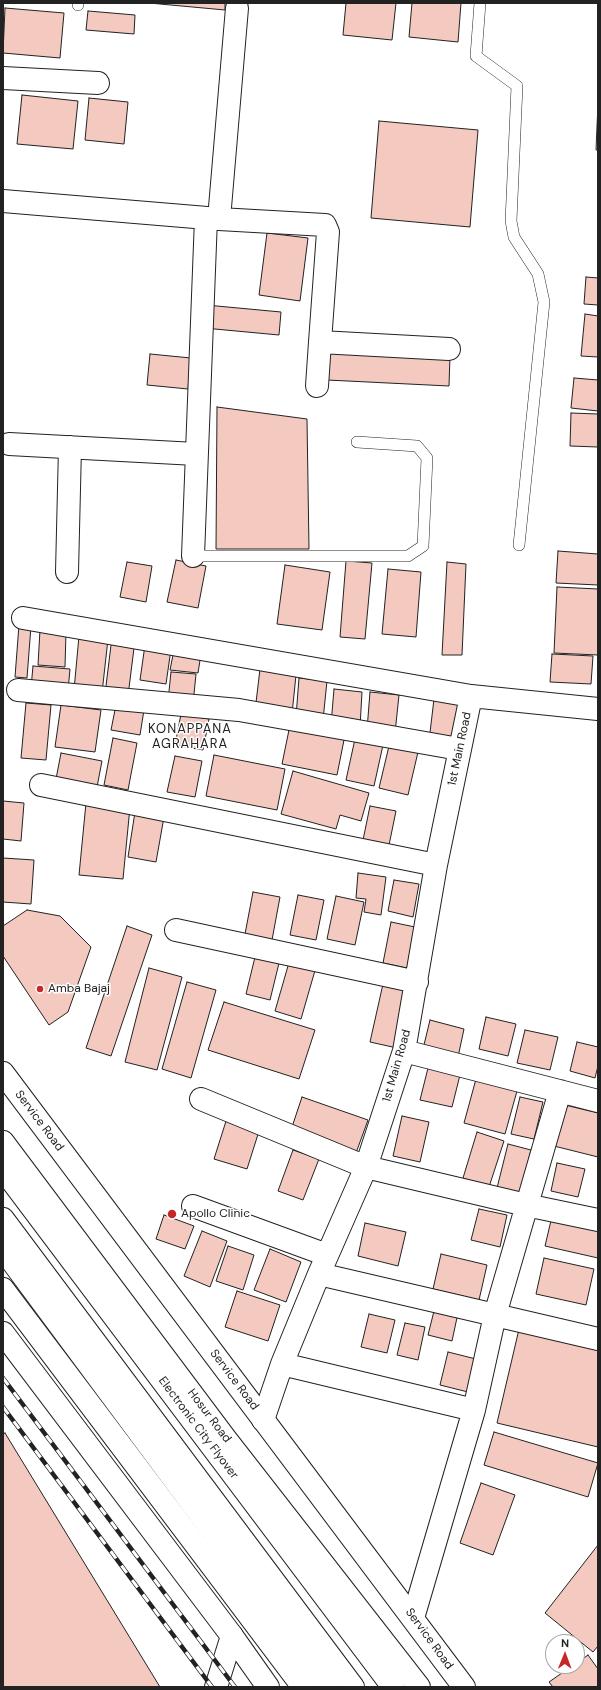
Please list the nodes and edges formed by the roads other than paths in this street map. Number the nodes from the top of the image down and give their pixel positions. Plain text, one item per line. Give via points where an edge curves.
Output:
1 (480, 3) edge
2 (237, 8) dead end
3 (3, 78) edge
4 (98, 82) dead end
5 (3, 201) edge
6 (213, 218) junction
7 (320, 342) junction
8 (450, 349) dead end
9 (317, 386) dead end
10 (357, 442) dead end
11 (9, 444) dead end
12 (70, 447) junction
13 (196, 454) junction
14 (519, 545) dead end
15 (193, 556) joint
16 (67, 572) dead end
17 (23, 618) dead end
18 (18, 690) dead end
19 (471, 696) junction
20 (598, 709) edge
21 (459, 749) junction
22 (41, 786) dead end
23 (436, 865) junction
24 (176, 930) dead end
25 (417, 982) junction
26 (404, 1051) junction
27 (3, 1073) edge
28 (560, 1091) junction
29 (201, 1099) dead end
30 (598, 1101) edge
31 (3, 1142) edge
32 (366, 1167) junction
33 (3, 1169) edge
34 (526, 1205) junction
35 (193, 1206) dead end
36 (3, 1219) edge
37 (598, 1220) edge
38 (3, 1248) edge
39 (323, 1265) junction
40 (3, 1290) edge
41 (495, 1315) junction
42 (3, 1333) edge
43 (598, 1339) edge
44 (282, 1364) junction
45 (474, 1410) junction
46 (263, 1420) junction
47 (413, 1618) junction
48 (232, 1636) junction
49 (216, 1687) edge
50 (268, 1687) edge
51 (303, 1687) edge
52 (328, 1687) edge
53 (353, 1687) edge
54 (393, 1687) edge
55 (420, 1687) edge
56 (464, 1687) edge

1 - 14 lane via 476,56 517,86 511,221 514,237 538,274 544,302
2 - 6 main road
3 - 4 main road
5 - 6 main road
6 - 7 main road via 321,224 327,228
6 - 13 main road
7 - 8 main road
7 - 9 main road
10 - 15 lane via 416,446 427,458 423,546 408,556
11 - 12 main road
12 - 13 main road
12 - 16 main road
13 - 15 main road
17 - 19 main road
18 - 21 main road via 239,710
19 - 20 main road
19 - 21 main road, 1st Main Road
21 - 23 main road, 1st Main Road
22 - 23 main road
23 - 25 main road, 1st Main Road
24 - 25 main road
25 - 26 main road, 1st Main Road
26 - 28 main road
26 - 32 main road, 1st Main Road
27 - 46 main road, Service Road
28 - 30 main road
28 - 34 main road
29 - 32 main road
31 - 55 main road, Hosur Road via 225,1438
32 - 34 main road
32 - 39 main road, 1st Main Road
33 - 54 main road, Electronic City Flyover
34 - 37 main road
34 - 41 main road
35 - 39 main road
36 - 53 main road
38 - 52 main road
39 - 41 main road
39 - 44 main road, 1st Main Road
40 - 51 main road
41 - 43 main road
41 - 45 main road
42 - 48 main road
44 - 45 main road
44 - 46 main road, 1st Main Road
45 - 47 main road
46 - 47 main road, Service Road
47 - 56 main road, Service Road
48 - 49 main road
48 - 50 main road

